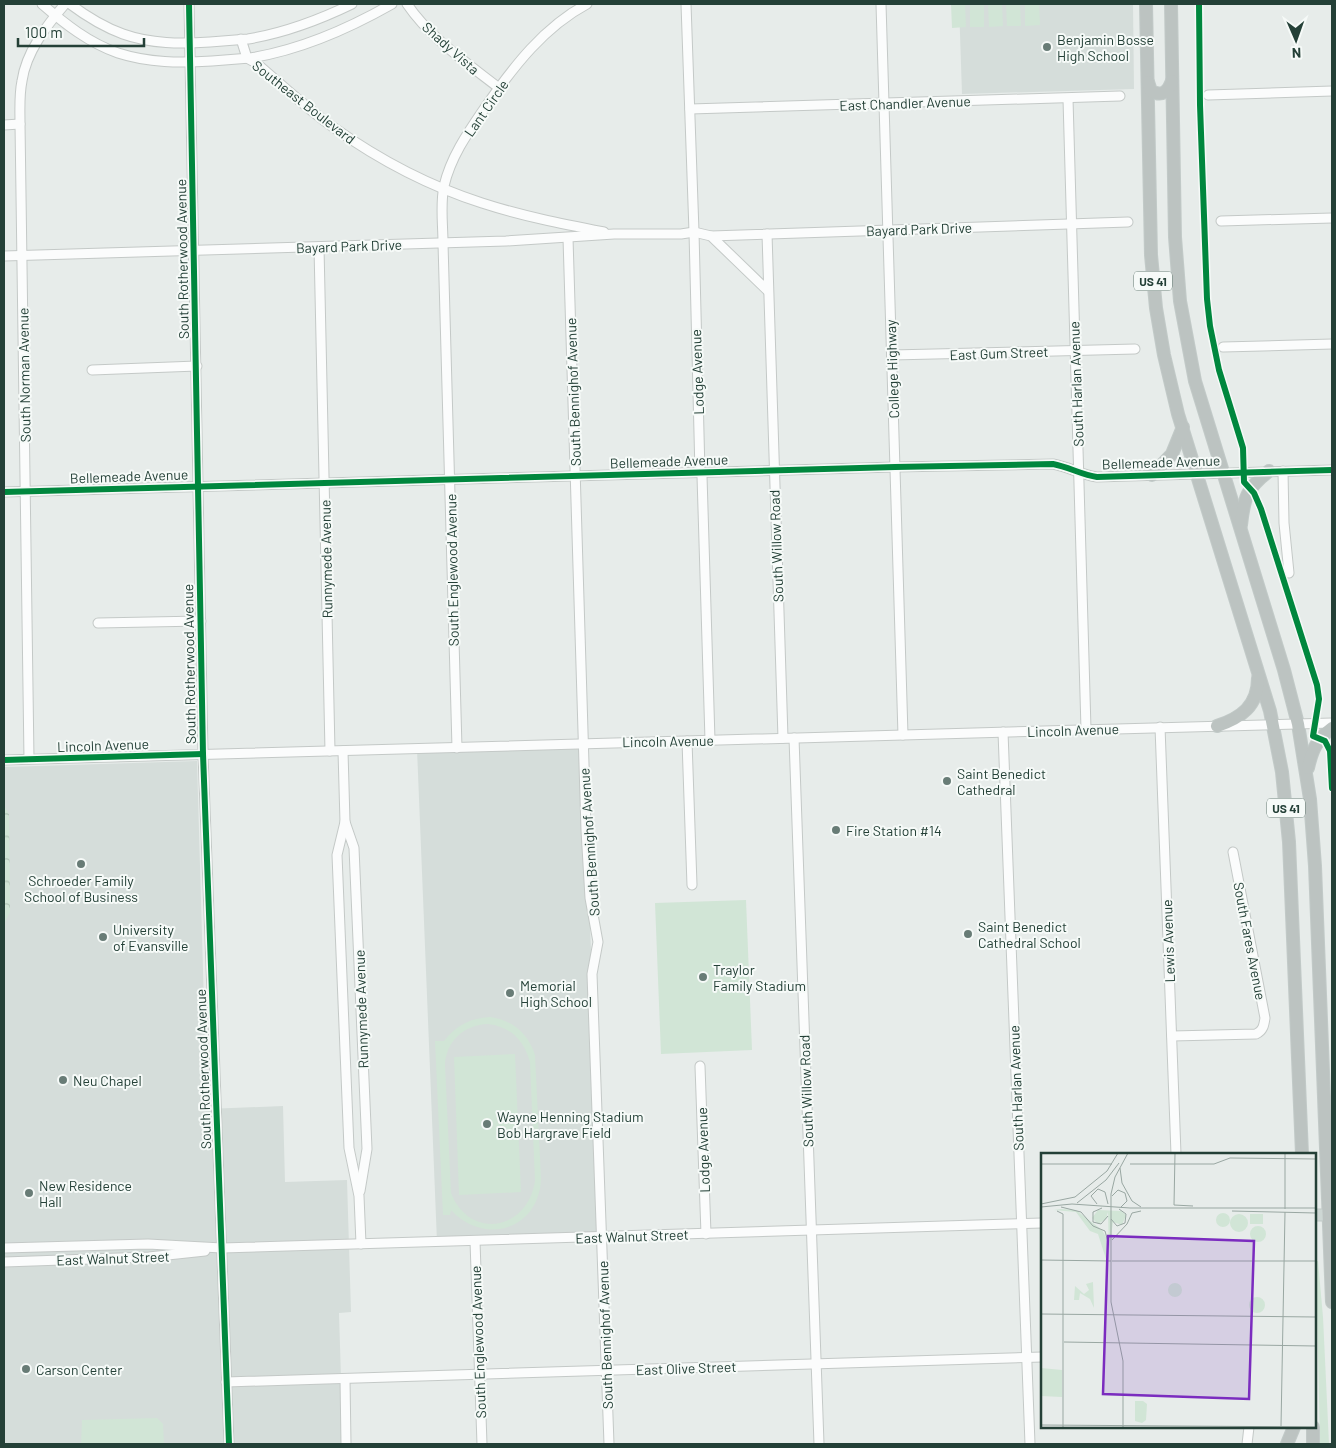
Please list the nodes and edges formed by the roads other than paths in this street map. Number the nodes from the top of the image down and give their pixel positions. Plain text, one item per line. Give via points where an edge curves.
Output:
1 (42, 4) edge
2 (65, 4) edge
3 (70, 4) edge
4 (189, 4) edge
5 (352, 4) edge
6 (392, 4) edge
7 (407, 4) edge
8 (587, 4) edge
9 (686, 4) edge
10 (882, 4) edge
11 (1146, 4) edge
12 (1171, 4) edge
13 (55, 16) junction
14 (241, 39) junction
15 (190, 43) junction
16 (247, 58) junction
17 (190, 62) junction
18 (1172, 81) junction
19 (1148, 82) junction
20 (498, 88) junction
21 (1332, 91) edge
22 (1208, 95) dead end
23 (1120, 96) dead end
24 (1068, 99) junction
25 (884, 104) junction
26 (690, 109) junction
27 (20, 124) junction
28 (4, 125) edge
29 (444, 188) junction
30 (1332, 218) edge
31 (1221, 221) dead end
32 (1128, 222) dead end
33 (1072, 224) junction
34 (888, 230) junction
35 (694, 232) junction
36 (614, 234) junction
37 (768, 234) junction
38 (711, 236) junction
39 (568, 238) junction
40 (443, 243) junction
41 (319, 247) junction
42 (195, 251) junction
43 (4, 256) edge
44 (21, 256) junction
45 (768, 291) junction
46 (1332, 344) edge
47 (1223, 347) dead end
48 (1135, 349) dead end
49 (1075, 350) junction
50 (892, 355) junction
51 (197, 366) junction
52 (92, 370) dead end
53 (1182, 427) junction
54 (895, 467) junction
55 (1332, 470) edge
56 (774, 471) junction
57 (1269, 471) junction
58 (1283, 471) junction
59 (1078, 472) junction
60 (1222, 472) junction
61 (700, 473) junction
62 (1152, 474) junction
63 (1197, 474) junction
64 (575, 476) junction
65 (450, 480) junction
66 (324, 484) junction
67 (199, 487) junction
68 (4, 492) edge
69 (25, 492) junction
70 (1240, 530) junction
71 (1289, 572) dead end
72 (201, 621) junction
73 (98, 624) dead end
74 (1258, 671) junction
75 (1332, 723) edge
76 (1273, 724) junction
77 (1298, 724) junction
78 (1217, 726) junction
79 (1160, 727) junction
80 (1332, 728) edge
81 (1086, 729) junction
82 (1003, 732) junction
83 (903, 735) junction
84 (783, 738) junction
85 (794, 738) junction
86 (710, 740) junction
87 (687, 741) junction
88 (583, 743) junction
89 (457, 748) junction
90 (330, 751) junction
91 (343, 751) junction
92 (203, 754) junction
93 (28, 759) junction
94 (4, 760) edge
95 (1306, 773) junction
96 (345, 822) junction
97 (1233, 852) dead end
98 (692, 885) dead end
99 (1172, 1036) junction
100 (700, 1066) dead end
101 (1176, 1153) edge
102 (1302, 1153) edge
103 (359, 1196) junction
104 (1316, 1215) edge
105 (1330, 1215) edge
106 (1041, 1223) edge
107 (1022, 1224) junction
108 (812, 1230) junction
109 (706, 1234) junction
110 (602, 1237) junction
111 (475, 1241) junction
112 (361, 1244) junction
113 (4, 1248) edge
114 (222, 1248) junction
115 (4, 1262) edge
116 (1332, 1302) edge
117 (1041, 1357) edge
118 (1026, 1358) junction
119 (816, 1364) junction
120 (606, 1371) junction
121 (478, 1375) junction
122 (345, 1379) junction
123 (226, 1382) junction
124 (1249, 1428) edge
125 (1294, 1428) edge
126 (1313, 1428) edge
127 (229, 1444) edge
128 (346, 1444) edge
129 (482, 1444) edge
130 (609, 1444) edge
131 (819, 1444) edge
132 (1030, 1444) edge
133 (1247, 1444) edge
134 (1287, 1444) edge
135 (1313, 1444) edge

1 - 13 street, Southeast Boulevard
2 - 13 street, South Norman Avenue
3 - 15 street via 91,19 124,35
4 - 15 street, South Rotherwood Avenue
5 - 14 street via 308,23
6 - 16 street via 324,38
7 - 20 street, Shady Vista via 438,38
8 - 20 street, Lant Circle via 546,33
9 - 26 street, Lodge Avenue
10 - 25 street, College Highway
11 - 19 highway, US 41
12 - 18 highway, US 41
13 - 17 street, Southeast Boulevard via 81,35 118,53 160,62
13 - 27 street, South Norman Avenue via 24,70 20,90
14 - 15 street
14 - 16 street, Southeast Boulevard
15 - 17 street, South Rotherwood Avenue
16 - 17 street, Southeast Boulevard
16 - 29 street, Southeast Boulevard via 316,115 360,145 411,174
17 - 42 street, South Rotherwood Avenue
18 - 19 highway via 1169,90 1160,94 1151,91
18 - 60 highway, US 41 via 1175,237 1180,301 1195,381
19 - 53 highway, US 41 via 1152,271 1164,355
20 - 29 street, Lant Circle via 462,143
21 - 22 street
23 - 24 street, East Chandler Avenue
24 - 25 street, East Chandler Avenue
24 - 33 street, South Harlan Avenue
25 - 26 street, East Chandler Avenue
25 - 34 street, College Highway
26 - 35 street, Lodge Avenue
27 - 28 street
27 - 44 street, South Norman Avenue
29 - 36 street, Southeast Boulevard via 531,217
29 - 40 street, Lant Circle
30 - 31 street
32 - 33 street, Bayard Park Drive
33 - 34 street, Bayard Park Drive
33 - 49 street, South Harlan Avenue
34 - 37 street, Bayard Park Drive
34 - 50 street, College Highway
35 - 36 street, Bayard Park Drive
35 - 38 street
35 - 61 street, Lodge Avenue
36 - 39 street, Bayard Park Drive
37 - 38 street, Bayard Park Drive
37 - 45 street, South Willow Road
38 - 45 street
39 - 40 street, Bayard Park Drive
39 - 64 street, South Bennighof Avenue
40 - 41 street, Bayard Park Drive
40 - 65 street, South Englewood Avenue
41 - 42 street, Bayard Park Drive
41 - 66 street, Runnymede Avenue
42 - 44 street, Bayard Park Drive
42 - 51 street, South Rotherwood Avenue
43 - 44 street, Bayard Park Drive
44 - 69 street, South Norman Avenue
45 - 56 street, South Willow Road
46 - 47 street
48 - 49 street, East Gum Street
49 - 50 street, East Gum Street
49 - 59 street, South Harlan Avenue
50 - 54 street, College Highway
51 - 52 street
51 - 67 street, South Rotherwood Avenue
53 - 62 highway via 1172,454
53 - 63 highway, US 41
54 - 56 street, Bellemeade Avenue
54 - 59 street, Bellemeade Avenue via 1054,464
54 - 83 street, College Highway
55 - 58 street, Bellemeade Avenue
56 - 61 street, Bellemeade Avenue
56 - 84 street, South Willow Road
57 - 58 street, Bellemeade Avenue
57 - 60 street, Bellemeade Avenue
57 - 70 highway via 1252,485 1246,495
58 - 71 street
59 - 62 street, Bellemeade Avenue via 1097,478
59 - 81 street, South Harlan Avenue
60 - 63 street, Bellemeade Avenue
60 - 70 highway, US 41
61 - 64 street, Bellemeade Avenue
61 - 86 street, Lodge Avenue
62 - 63 street, Bellemeade Avenue
63 - 74 highway, US 41
64 - 65 street, Bellemeade Avenue
64 - 88 street, South Bennighof Avenue
65 - 66 street, Bellemeade Avenue
65 - 89 street, South Englewood Avenue
66 - 67 street, Bellemeade Avenue
66 - 90 street, Runnymede Avenue
67 - 69 street, Bellemeade Avenue
67 - 72 street, South Rotherwood Avenue
68 - 69 street, Bellemeade Avenue
69 - 93 street, South Norman Avenue
70 - 77 highway, US 41
72 - 73 street
72 - 92 street, South Rotherwood Avenue
74 - 76 highway, US 41
74 - 78 highway via 1257,692 1247,711
75 - 77 street, Lincoln Avenue
76 - 77 street, Lincoln Avenue
76 - 78 street, Lincoln Avenue
76 - 102 highway, US 41 via 1289,842
77 - 95 highway, US 41
78 - 79 street, Lincoln Avenue
79 - 81 street, Lincoln Avenue
79 - 99 street, Lewis Avenue
80 - 95 highway via 1316,743
81 - 82 street, Lincoln Avenue
82 - 83 street, Lincoln Avenue
82 - 107 street, South Harlan Avenue
83 - 85 street, Lincoln Avenue
84 - 85 street, Lincoln Avenue
84 - 86 street, Lincoln Avenue
85 - 108 street, South Willow Road
86 - 87 street, Lincoln Avenue
87 - 88 street, Lincoln Avenue
87 - 98 street
88 - 89 street, Lincoln Avenue
88 - 110 street, South Bennighof Avenue via 590,898 598,942 592,974
89 - 91 street, Lincoln Avenue
90 - 91 street, Lincoln Avenue
90 - 92 street, Lincoln Avenue
91 - 96 street, Runnymede Avenue
92 - 93 street, Lincoln Avenue
92 - 114 street, South Rotherwood Avenue
93 - 94 street, Lincoln Avenue
95 - 105 highway, US 41 via 1313,827
96 - 103 street, Runnymede Avenue via 337,855 349,1148
96 - 103 street, Runnymede Avenue via 354,848 367,1149
97 - 99 street, South Fares Avenue via 1265,1018 1262,1030 1256,1034
99 - 101 street, Lewis Avenue
100 - 109 street, Lodge Avenue
103 - 112 street, Runnymede Avenue
104 - 105 main road
105 - 116 highway, US 41
106 - 107 street, East Walnut Street
107 - 108 street, East Walnut Street
107 - 118 street, South Harlan Avenue
108 - 109 street, East Walnut Street
108 - 119 street, South Willow Road
109 - 110 street, East Walnut Street
110 - 111 street, East Walnut Street
110 - 120 street, South Bennighof Avenue
111 - 112 street, East Walnut Street
111 - 121 street, South Englewood Avenue
112 - 114 street, East Walnut Street
113 - 114 street, East Walnut Street via 148,1244
114 - 115 street, East Walnut Street via 168,1256
114 - 123 street, South Rotherwood Avenue
117 - 118 street, East Olive Street
118 - 119 street, East Olive Street
118 - 132 street, South Harlan Avenue
119 - 120 street, East Olive Street
119 - 131 street, South Willow Road
120 - 121 street, East Olive Street
120 - 130 street, South Bennighof Avenue
121 - 122 street, East Olive Street
121 - 129 street, South Englewood Avenue
122 - 123 street, East Olive Street
122 - 128 street
123 - 127 street, South Rotherwood Avenue
124 - 133 street
125 - 134 highway
126 - 135 highway

